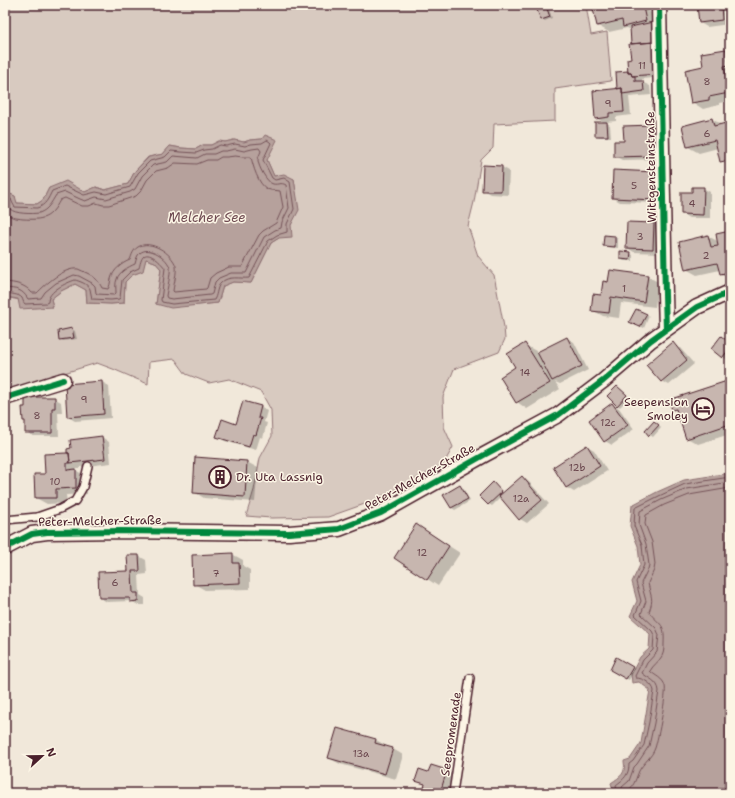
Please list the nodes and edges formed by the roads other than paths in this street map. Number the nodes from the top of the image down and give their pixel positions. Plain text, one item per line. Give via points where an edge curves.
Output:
1 (658, 5) edge
2 (730, 292) edge
3 (666, 329) junction
4 (63, 380) dead end
5 (5, 398) edge
6 (88, 466) dead end
7 (5, 520) edge
8 (5, 548) edge
9 (470, 678) dead end
10 (453, 793) edge

1 - 3 street, Wittgensteinstraße
2 - 3 street, Peter-Melcher-Straße via 697,307
3 - 8 street, Peter-Melcher-Straße via 558,415 381,513 339,529 289,533 120,530 47,532 32,534
4 - 5 street
6 - 7 lane, Peter-Melcher-Straße via 83,487 75,501 37,517
9 - 10 lane, Seepromenade

